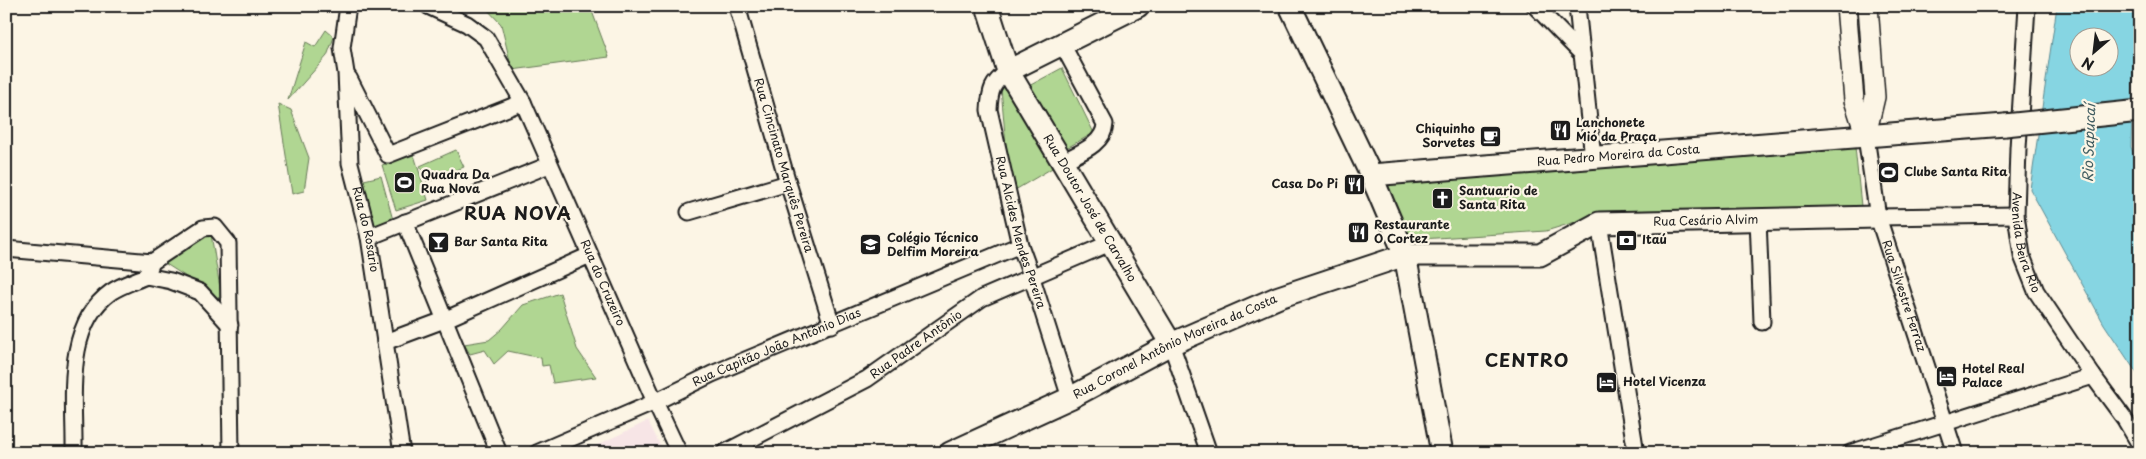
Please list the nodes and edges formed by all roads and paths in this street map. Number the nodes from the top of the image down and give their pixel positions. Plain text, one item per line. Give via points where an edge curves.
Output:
1 (348, 6) edge
2 (428, 6) edge
3 (737, 6) edge
4 (987, 6) edge
5 (1138, 6) edge
6 (1290, 6) edge
7 (1535, 6) edge
8 (1577, 6) edge
9 (1846, 6) edge
10 (1868, 6) edge
11 (2027, 6) edge
12 (1062, 44) junction
13 (1582, 54) junction
14 (1008, 71) junction
15 (346, 74) junction
16 (523, 102) junction
17 (2140, 111) edge
18 (1866, 136) junction
19 (1594, 158) junction
20 (1062, 162) junction
21 (549, 165) junction
22 (1370, 175) junction
23 (788, 183) junction
24 (689, 212) dead end
25 (2016, 215) junction
26 (1878, 217) junction
27 (1758, 218) junction
28 (405, 222) junction
29 (1599, 223) junction
30 (370, 238) junction
31 (1110, 243) junction
32 (1020, 245) junction
33 (6, 249) edge
34 (590, 255) junction
35 (1405, 255) junction
36 (149, 269) junction
37 (1032, 278) junction
38 (444, 320) junction
39 (1762, 322) dead end
40 (230, 324) junction
41 (832, 325) junction
42 (385, 342) junction
43 (1171, 344) junction
44 (2093, 376) junction
45 (1070, 398) junction
46 (654, 402) junction
47 (1946, 424) junction
48 (2140, 445) edge
49 (960, 451) edge
50 (74, 453) edge
51 (231, 453) edge
52 (402, 453) edge
53 (499, 453) edge
54 (537, 453) edge
55 (679, 453) edge
56 (724, 453) edge
57 (1209, 453) edge
58 (1442, 453) edge
59 (1636, 453) edge
60 (1850, 453) edge
61 (1955, 453) edge

1 - 15 street, Rua do Rosário via 342,48
2 - 16 street, Rua do Cruzeiro via 467,24 486,38
3 - 23 street, Rua Cincinato Marquês Pereira
4 - 14 main road, Rua Doutor José de Carvalho
5 - 12 main road
6 - 22 main road
7 - 13 street
8 - 13 street
9 - 18 street via 1854,100
10 - 18 street via 1875,98
11 - 25 street, Avenida Beira Rio
12 - 14 main road
12 - 20 street via 1105,124 1105,131 1097,142
13 - 19 street
14 - 20 main road, Rua Doutor José de Carvalho
14 - 32 street, Rua Alcides Mendes Pereira via 996,81 990,95 990,110
15 - 16 street via 388,155
15 - 30 street, Rua do Rosário via 350,163
16 - 21 street, Rua do Cruzeiro
17 - 18 main road, Rua Pedro Moreira da Costa, bridge
18 - 19 main road, Rua Pedro Moreira da Costa
18 - 26 street, Rua Silvestre Ferraz
19 - 22 main road, Rua Pedro Moreira da Costa
20 - 31 main road, Rua Doutor José de Carvalho
21 - 28 street
21 - 34 street, Rua do Cruzeiro
22 - 35 main road
23 - 24 street
23 - 41 street, Rua Cincinato Marquês Pereira
25 - 26 street, Rua Cesário Alvim
25 - 44 street, Avenida Beira Rio via 2022,256 2036,291
26 - 27 main road, Rua Cesário Alvim
26 - 47 street, Rua Silvestre Ferraz
27 - 29 main road, Rua Cesário Alvim
27 - 39 street
28 - 30 street
28 - 38 street
29 - 35 main road, Rua Cesário Alvim via 1540,255
29 - 59 street
30 - 42 street, Rua do Rosário
31 - 37 street, Rua Padre Antônio
31 - 43 main road, Rua Doutor José de Carvalho
32 - 37 street, Rua Alcides Mendes Pereira
32 - 41 street, Rua Capitão João Antônio Dias
33 - 36 street
34 - 38 street
34 - 46 street, Rua do Cruzeiro
35 - 43 main road, Rua Coronel Antônio Moreira da Costa via 1279,297
35 - 58 main road
36 - 40 street via 200,292
36 - 40 street via 203,228 215,227 228,244
36 - 50 street via 112,292 96,307 85,324 76,349
37 - 45 street, Rua Alcides Mendes Pereira
37 - 56 street, Rua Padre Antônio via 982,298 867,379
38 - 42 street
38 - 53 street
40 - 51 street
41 - 46 street, Rua Capitão João Antônio Dias via 712,374
42 - 52 street, Rua do Rosário
43 - 45 main road, Rua Coronel Antônio Moreira da Costa
43 - 57 street
44 - 47 street
44 - 48 street, Avenida Beira Rio
45 - 49 main road, Rua Coronel Antônio Moreira da Costa
46 - 54 street, Rua Capitão João Antônio Dias
46 - 55 street, Rua do Cruzeiro
47 - 60 street
47 - 61 street, Rua Silvestre Ferraz

